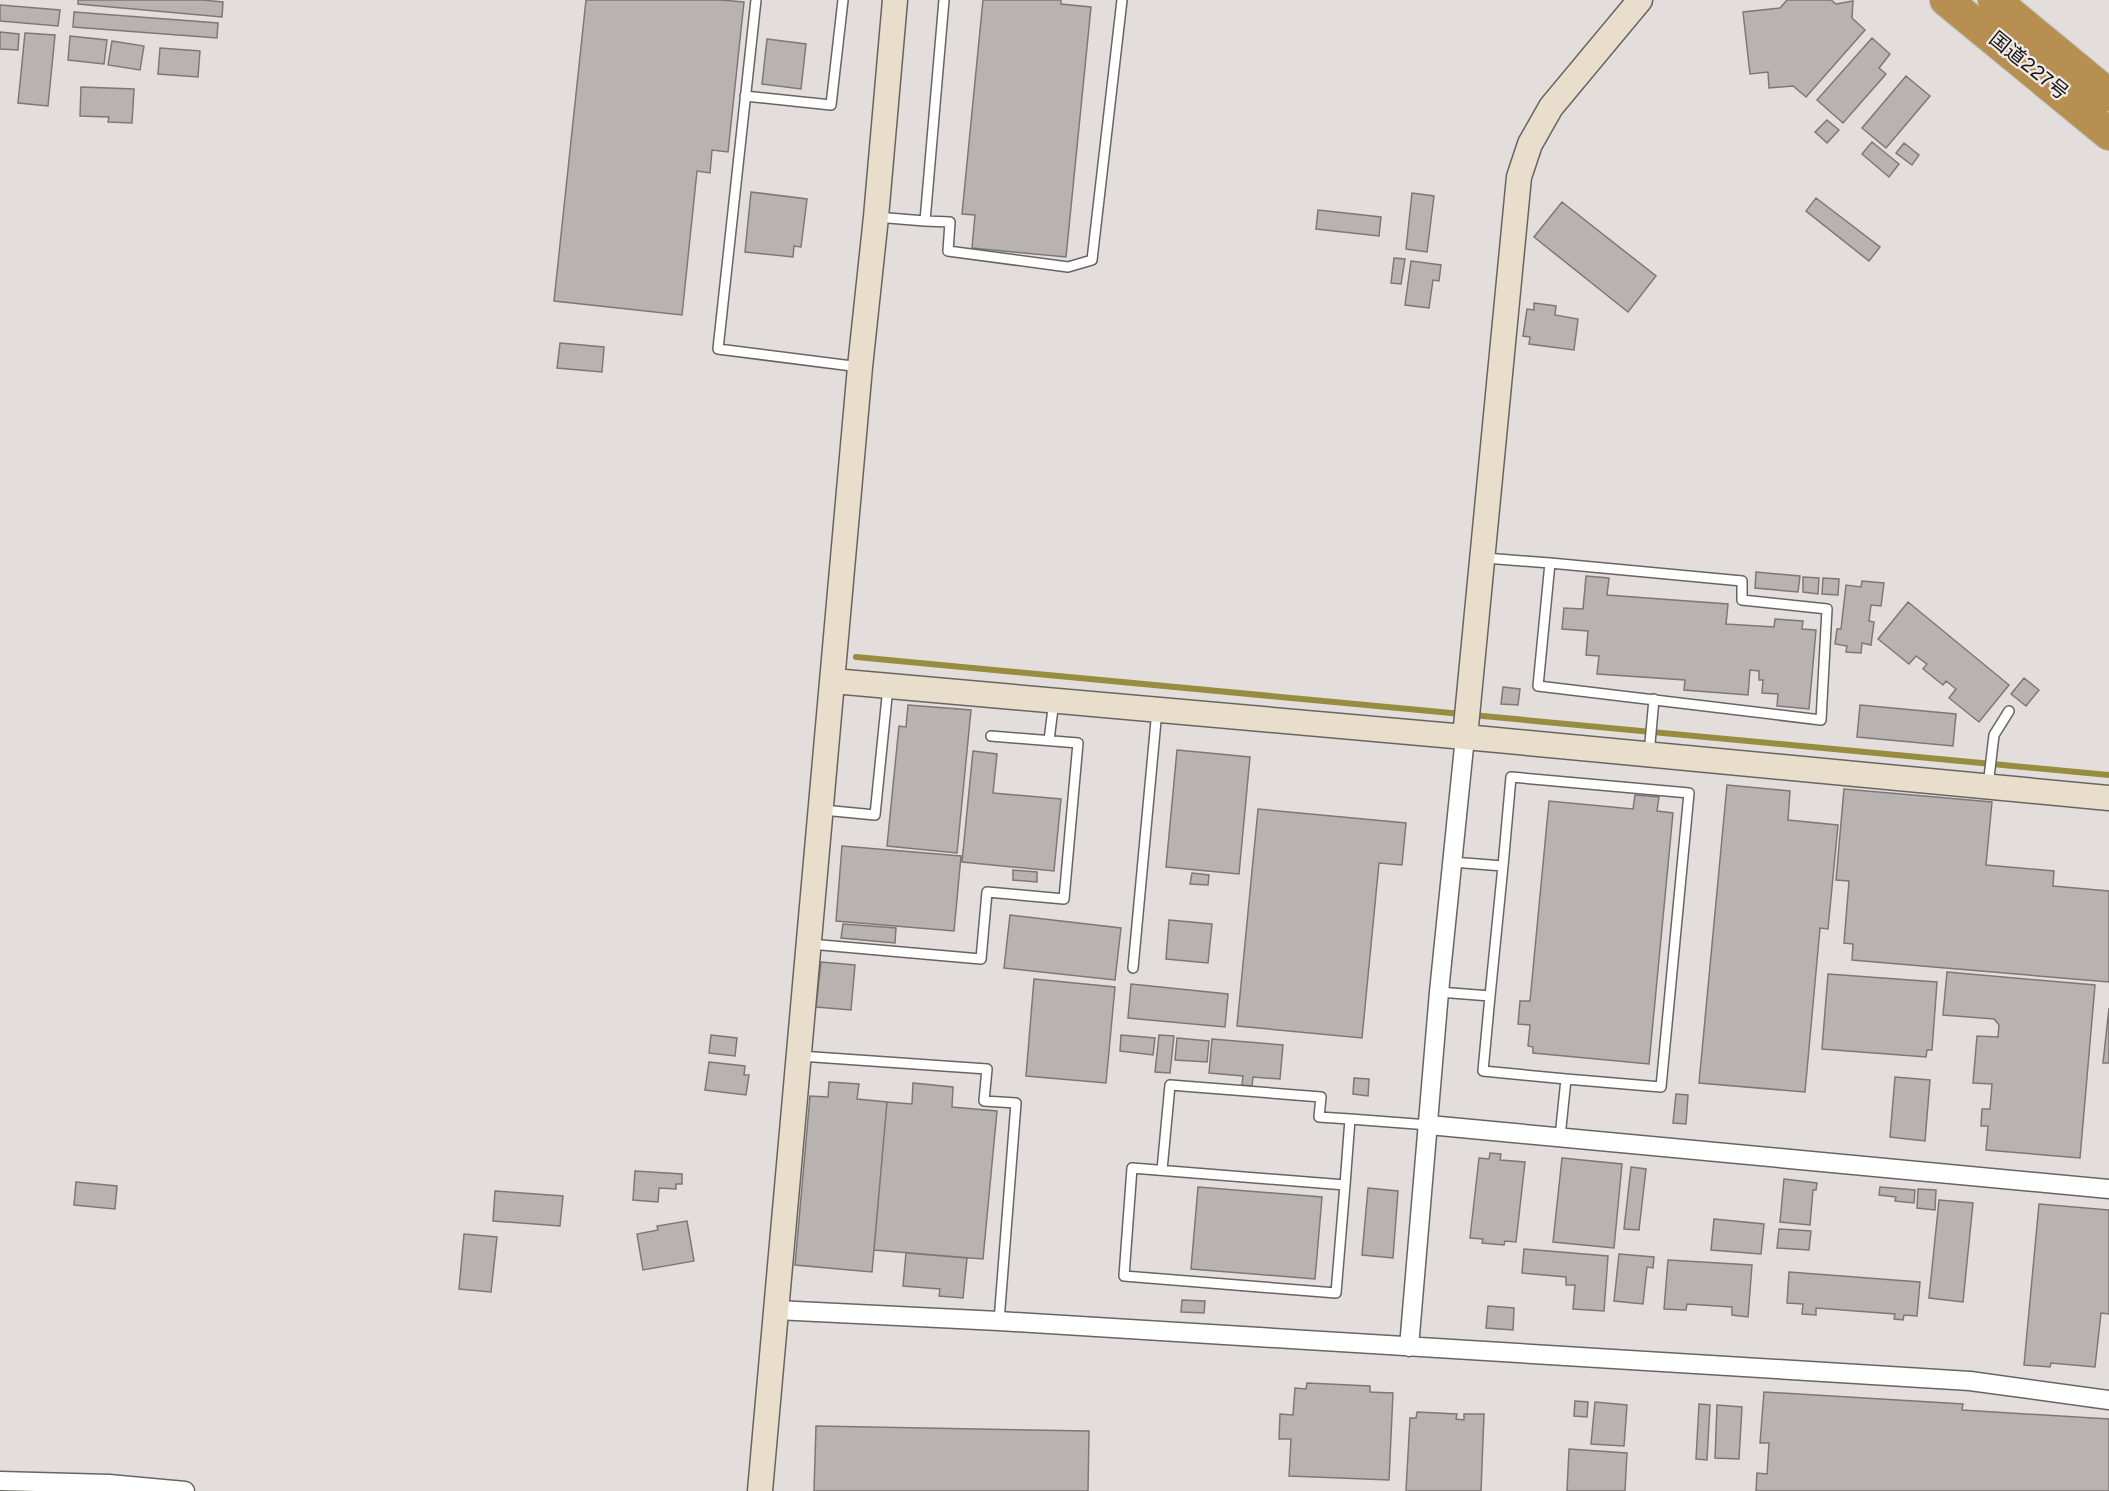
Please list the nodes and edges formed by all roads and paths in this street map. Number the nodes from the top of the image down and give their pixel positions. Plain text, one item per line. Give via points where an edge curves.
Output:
1 (756, 0) edge
2 (843, 0) edge
3 (895, 0) edge
4 (944, 0) edge
5 (1122, 0) edge
6 (1640, 0) edge
7 (1946, 0) edge
8 (1994, 0) edge
9 (2109, 95) edge
10 (745, 96) junction
11 (2109, 134) edge
12 (876, 217) junction
13 (925, 221) junction
14 (860, 367) junction
15 (1482, 558) junction
16 (1550, 563) junction
17 (833, 681) junction
18 (888, 686) junction
19 (1654, 699) junction
20 (1054, 701) junction
21 (1157, 710) junction
22 (2009, 711) dead end
23 (1466, 722) junction
24 (991, 736) dead end
25 (1049, 740) junction
26 (1650, 748) junction
27 (1988, 780) junction
28 (2109, 798) edge
29 (820, 810) junction
30 (1452, 862) junction
31 (1503, 866) junction
32 (807, 944) junction
33 (1133, 968) dead end
34 (1439, 992) junction
35 (1490, 996) junction
36 (798, 1055) junction
37 (1566, 1079) junction
38 (1350, 1119) junction
39 (1428, 1125) junction
40 (1560, 1137) junction
41 (1162, 1170) junction
42 (1345, 1185) junction
43 (2109, 1189) edge
44 (776, 1310) junction
45 (999, 1321) junction
46 (1409, 1347) junction
47 (2109, 1400) edge
48 (0, 1481) edge
49 (184, 1491) edge
50 (760, 1491) edge

1 - 10 lane
2 - 10 lane via 831,105
3 - 12 street
4 - 13 lane
5 - 13 lane via 1092,260 1068,267 948,251 950,222
6 - 15 street via 1551,107 1530,144 1519,177
7 - 11 highway, 国道227号
8 - 9 highway, 国道227号
10 - 14 lane via 718,350
12 - 13 lane
12 - 14 street
14 - 17 street
15 - 16 lane
15 - 23 street
16 - 19 lane via 1538,686
16 - 19 lane via 1743,581 1742,600 1827,609 1821,720
17 - 18 street
17 - 29 street
18 - 20 street
18 - 29 lane via 875,815
19 - 26 lane
20 - 21 street
20 - 25 lane
21 - 23 street
21 - 33 lane
22 - 27 lane via 1994,735
23 - 26 street
23 - 30 street
24 - 25 lane
25 - 32 lane via 1078,743 1064,899 987,892 981,959
26 - 27 street
27 - 28 street
29 - 32 street
30 - 31 lane
30 - 34 street
31 - 35 lane
31 - 37 lane via 1511,777 1689,793 1661,1087
32 - 36 street
34 - 35 lane
34 - 39 street
35 - 37 lane via 1484,1071
36 - 44 street
36 - 45 lane via 987,1069 984,1101 1016,1103
37 - 40 lane
38 - 39 lane
38 - 41 lane via 1319,1117 1321,1097 1170,1085
38 - 42 lane
39 - 40 street
39 - 46 street
40 - 43 street
41 - 42 lane
41 - 42 lane via 1132,1168 1124,1276 1336,1293
44 - 45 street
44 - 50 street
45 - 46 street
46 - 47 street via 1970,1381
48 - 49 street

